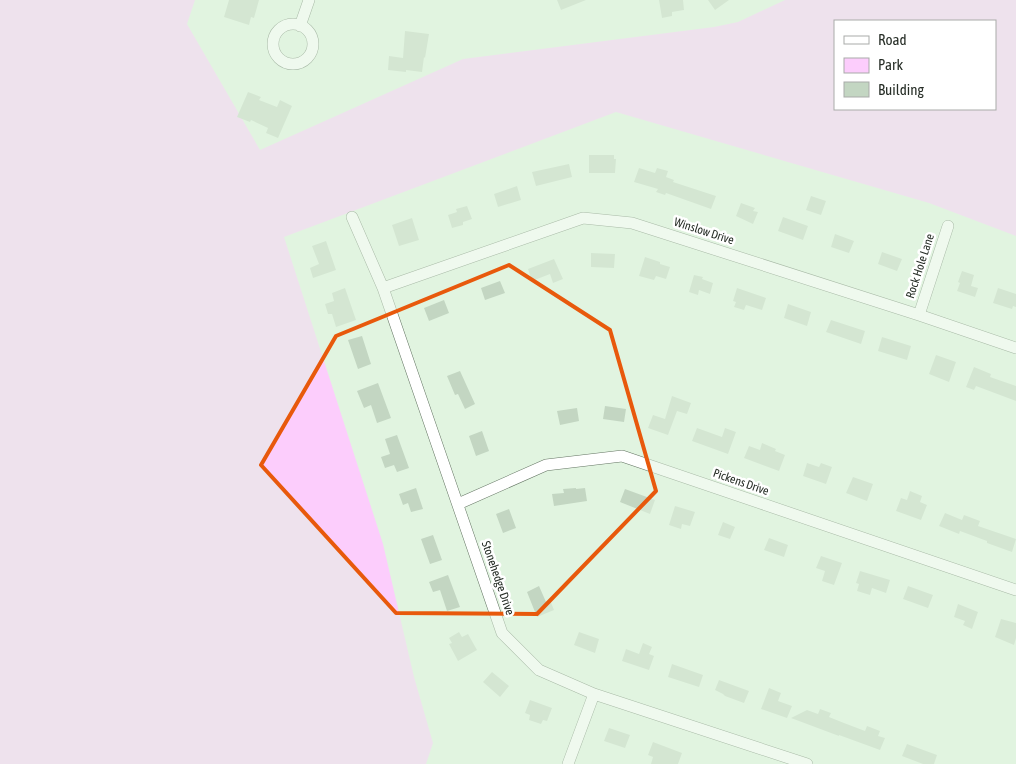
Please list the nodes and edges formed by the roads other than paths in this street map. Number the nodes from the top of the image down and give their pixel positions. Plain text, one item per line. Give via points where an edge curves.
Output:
1 (309, 0) edge
2 (300, 26) dead end
3 (352, 216) dead end
4 (948, 226) dead end
5 (383, 288) junction
6 (919, 315) junction
7 (1016, 348) edge
8 (458, 504) junction
9 (1016, 590) edge
10 (594, 694) junction
11 (568, 764) edge
12 (807, 764) edge

1 - 2 street
3 - 5 street, Stonehedge Drive
4 - 6 street, Rock Hole Lane
5 - 6 street, Winslow Drive via 583,218 632,222
5 - 8 street, Stonehedge Drive
6 - 7 street, Winslow Drive
8 - 9 street, Pickens Drive via 546,465 622,456
8 - 10 street, Stonehedge Drive via 502,633 539,670
10 - 11 street
10 - 12 street, Stonehedge Drive

